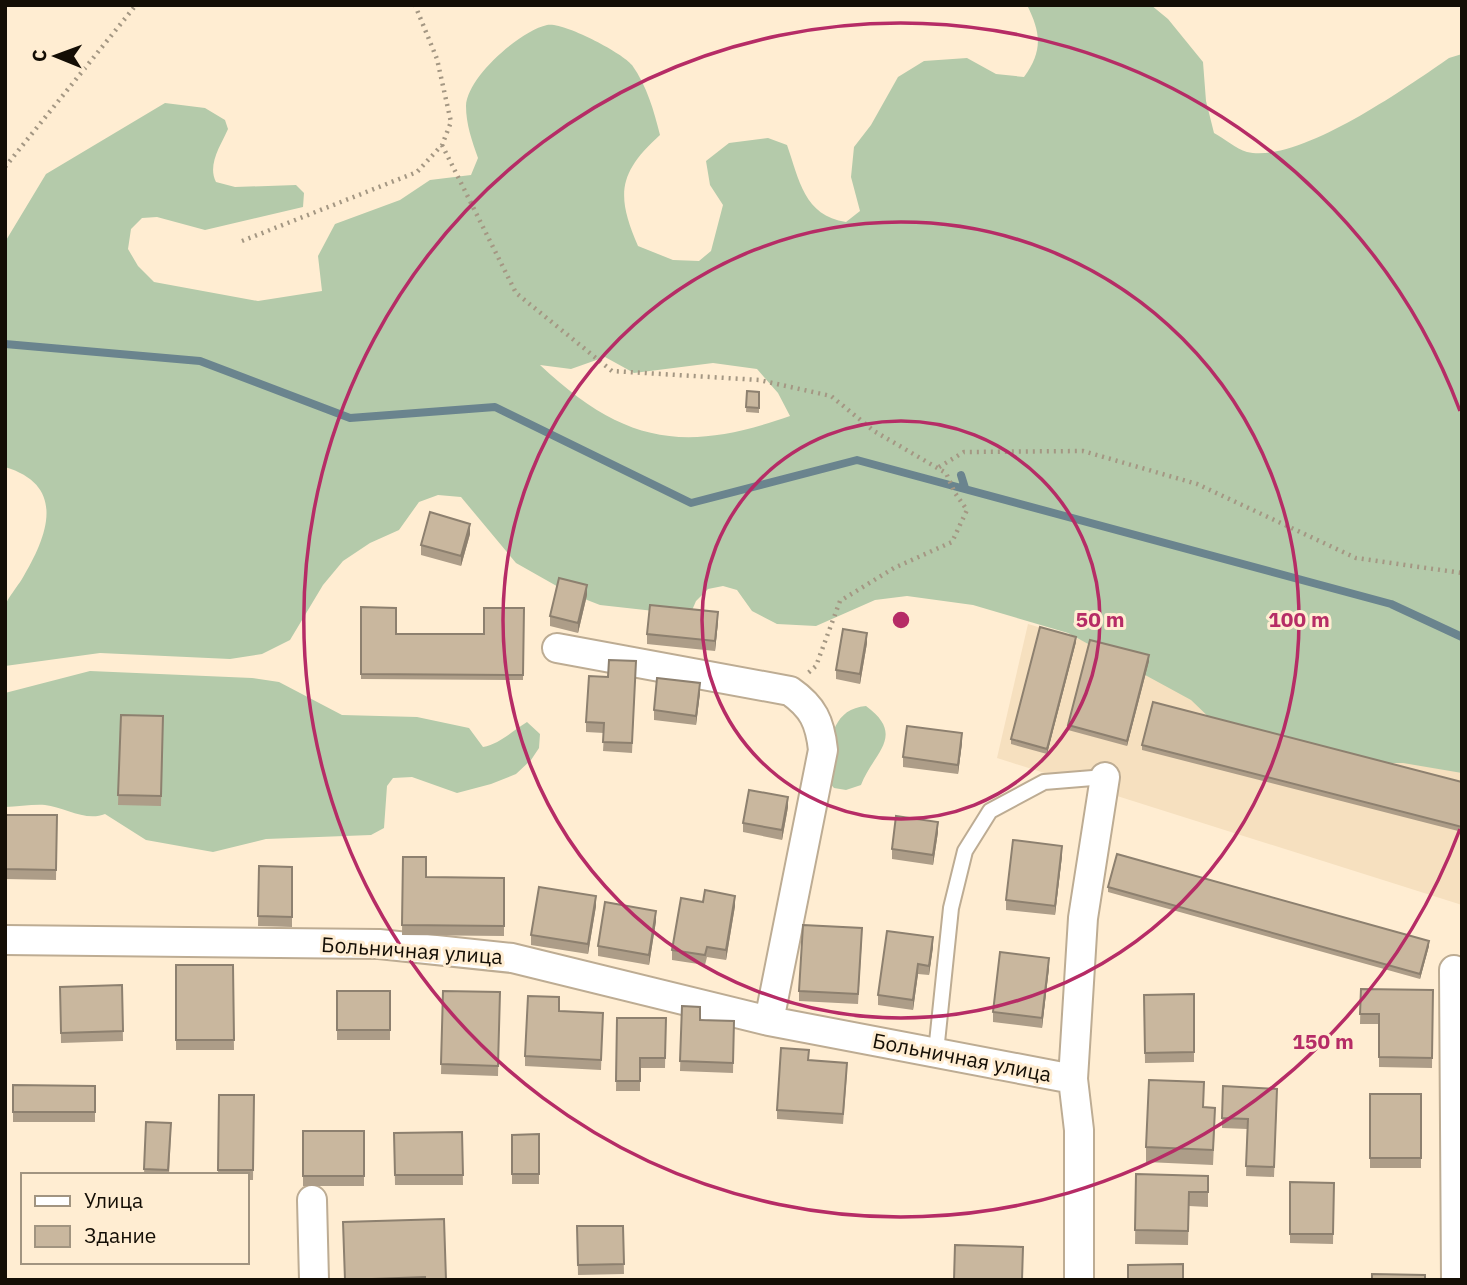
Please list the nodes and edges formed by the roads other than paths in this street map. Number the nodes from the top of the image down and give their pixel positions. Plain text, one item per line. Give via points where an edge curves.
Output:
1 (557, 648) dead end
2 (1105, 777) joint
3 (5, 940) edge
4 (1454, 970) dead end
5 (769, 1021) junction
6 (936, 1052) junction
7 (1073, 1079) junction
8 (312, 1200) dead end
9 (314, 1280) edge
10 (1079, 1280) edge
11 (1456, 1280) edge

1 - 5 street via 790,691 807,703 820,724 822,750
2 - 6 lane via 1044,782 989,811 965,851 951,908
2 - 7 street via 1083,918
3 - 5 street, Больничная улица via 379,944 512,958
4 - 11 street
5 - 6 street, Больничная улица
6 - 7 street, Больничная улица
7 - 10 street via 1079,1130
8 - 9 street

